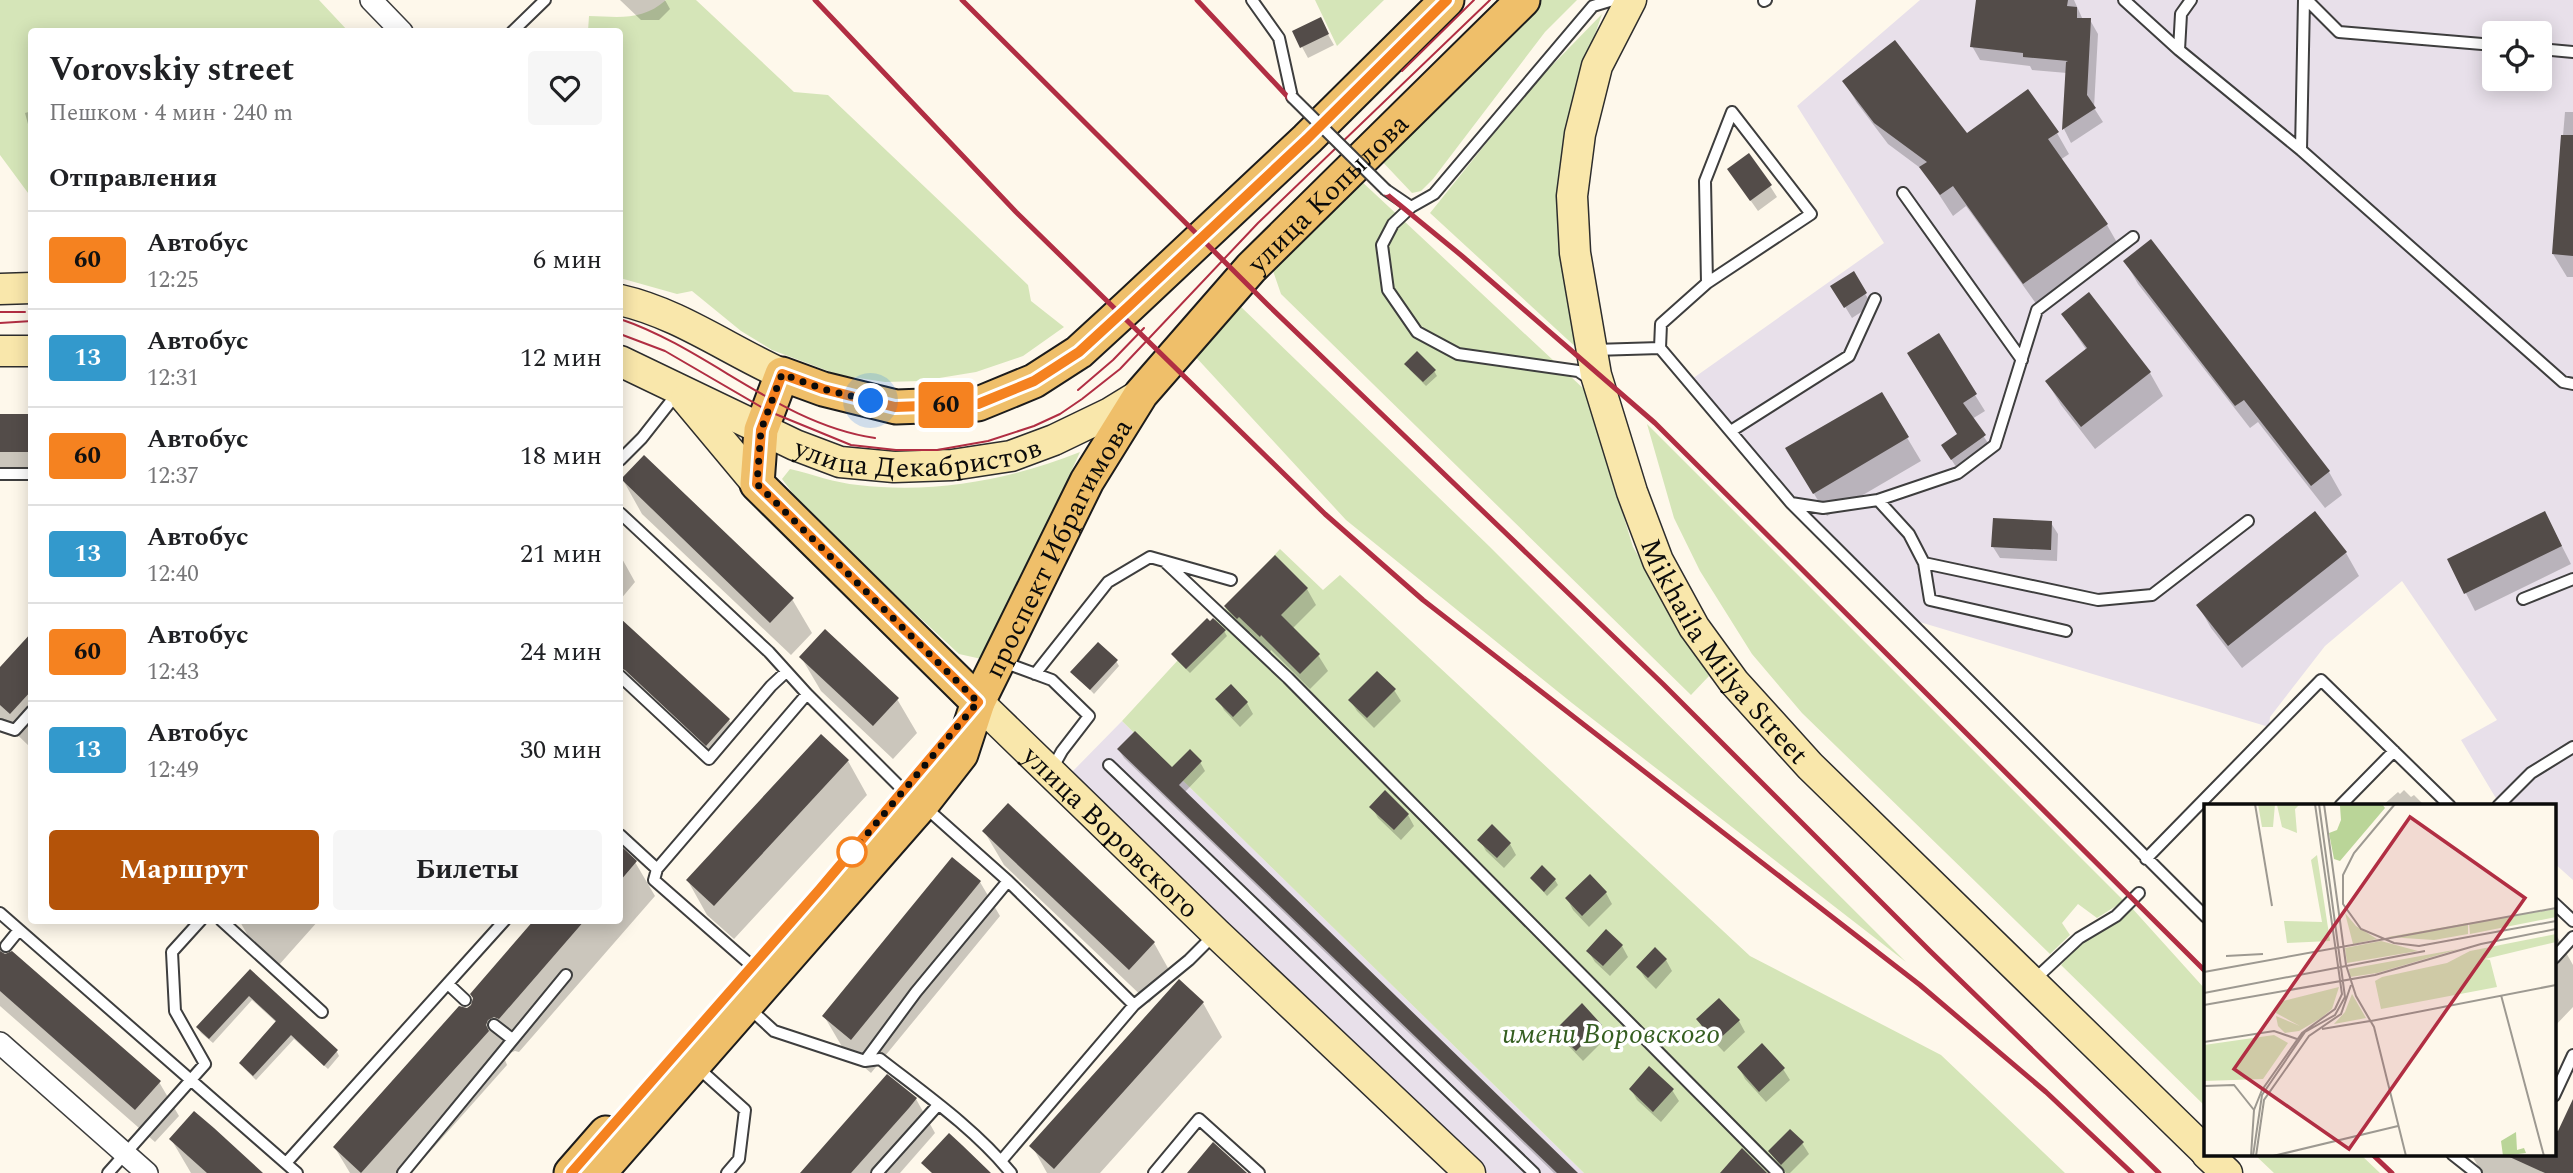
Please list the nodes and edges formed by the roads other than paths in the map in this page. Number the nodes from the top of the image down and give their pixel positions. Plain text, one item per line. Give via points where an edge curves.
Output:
1 (371, 0) edge
2 (545, 0) edge
3 (1252, 0) edge
4 (1447, 0) edge
5 (1523, 0) edge
6 (1613, 0) edge
7 (1631, 0) edge
8 (2124, 0) edge
9 (2191, 0) edge
10 (2305, 0) edge
11 (398, 28) edge
12 (516, 28) edge
13 (2482, 44) edge
14 (2179, 50) junction
15 (2552, 50) edge
16 (2573, 52) edge
17 (1374, 73) joint
18 (2301, 149) junction
19 (1903, 193) dead end
20 (1411, 207) junction
21 (2133, 237) dead end
22 (1707, 282) junction
23 (28, 288) edge
24 (0, 289) edge
25 (1875, 299) dead end
26 (623, 301) edge
27 (1660, 348) junction
28 (1591, 350) junction
29 (0, 351) edge
30 (28, 351) edge
31 (2022, 360) junction
32 (623, 363) edge
33 (782, 374) junction
34 (2573, 384) edge
35 (1600, 385) junction
36 (679, 391) junction
37 (1141, 394) junction
38 (761, 430) junction
39 (1731, 431) junction
40 (623, 457) edge
41 (0, 474) edge
42 (28, 474) edge
43 (757, 484) junction
44 (1878, 500) junction
45 (1791, 503) junction
46 (623, 516) edge
47 (2248, 521) dead end
48 (1164, 561) junction
49 (1924, 563) junction
50 (2573, 579) edge
51 (1231, 580) dead end
52 (2523, 599) dead end
53 (2066, 631) dead end
54 (999, 660) junction
55 (786, 672) junction
56 (1035, 674) junction
57 (623, 679) edge
58 (807, 694) junction
59 (978, 702) junction
60 (28, 715) edge
61 (0, 725) edge
62 (2573, 747) edge
63 (2394, 751) junction
64 (1109, 765) dead end
65 (1051, 772) junction
66 (913, 798) junction
67 (2342, 804) edge
68 (2448, 804) edge
69 (2500, 804) edge
70 (623, 838) edge
71 (2146, 859) junction
72 (657, 869) junction
73 (1008, 881) junction
74 (2139, 893) dead end
75 (2556, 904) edge
76 (0, 913) edge
77 (2204, 915) edge
78 (2573, 921) edge
79 (197, 924) edge
80 (225, 924) edge
81 (501, 924) edge
82 (19, 930) junction
83 (1216, 933) junction
84 (2573, 937) edge
85 (6, 946) dead end
86 (2556, 956) edge
87 (752, 966) junction
88 (566, 975) dead end
89 (2031, 982) junction
90 (448, 984) junction
91 (465, 1000) dead end
92 (1134, 1005) junction
93 (746, 1006) junction
94 (322, 1012) dead end
95 (494, 1024) dead end
96 (512, 1040) junction
97 (0, 1043) edge
98 (2573, 1055) edge
99 (865, 1062) junction
100 (694, 1064) junction
101 (192, 1079) junction
102 (2556, 1092) edge
103 (938, 1105) junction
104 (2204, 1151) edge
105 (127, 1155) junction
106 (2209, 1156) edge
107 (2455, 1156) edge
108 (1001, 1161) junction
109 (286, 1163) junction
110 (1458, 1166) edge
111 (108, 1173) edge
112 (147, 1173) edge
113 (296, 1173) edge
114 (403, 1173) edge
115 (571, 1173) edge
116 (599, 1173) edge
117 (727, 1173) edge
118 (877, 1173) edge
119 (1011, 1173) edge
120 (1154, 1173) edge
121 (1259, 1173) edge
122 (1534, 1173) edge
123 (1779, 1173) edge
124 (2227, 1173) edge
125 (2476, 1173) edge

1 - 11 street
2 - 12 lane
3 - 20 lane, bridge via 1279,38 1292,97 1386,190
4 - 17 main road, улица Копылова
5 - 37 main road, улица Копылова via 1251,268
6 - 20 lane via 1593,6 1434,194
7 - 28 main road, Mikhaila Milya Street via 1597,66 1580,134 1572,196 1575,253
8 - 14 lane
9 - 14 lane via 2181,14
10 - 13 lane via 2339,32
10 - 18 lane
14 - 18 lane
15 - 16 lane
17 - 33 main road, улица Декабристов via 1079,352 1034,381 978,404 895,407
18 - 34 lane via 2563,382
19 - 31 lane
20 - 35 lane via 1393,224 1382,245 1388,290 1416,332 1458,354 1578,371
21 - 31 lane via 2037,310
22 - 22 lane via 1705,181 1732,112 1811,215
22 - 27 lane via 1661,324
23 - 24 main road
25 - 39 lane via 1849,356
26 - 33 main road, улица Декабристов via 693,327
27 - 28 lane
27 - 39 lane
28 - 35 main road, Mikhaila Milya Street
29 - 30 main road
31 - 44 lane via 1995,445 1958,473
32 - 36 main road, улица Декабристов
33 - 38 main road
35 - 89 main road, Mikhaila Milya Street via 1658,561 1694,627 1734,682 1801,757
36 - 38 main road, улица Декабристов
36 - 40 lane
36 - 43 main road, улица Воровского
37 - 38 main road, улица Декабристов via 1054,440 1011,456 952,465 894,467 840,462
37 - 54 main road, проспект Ибрагимова via 1087,481
38 - 43 main road
39 - 45 lane
41 - 42 lane
43 - 59 main road, улица Воровского
44 - 45 lane via 1823,508
44 - 49 lane via 1909,534
45 - 71 lane
46 - 55 lane
47 - 49 lane via 2152,595 2098,600
48 - 51 lane
48 - 56 lane via 1150,557 1108,582
48 - 123 lane via 1288,678
49 - 53 lane via 1930,600
50 - 52 lane
54 - 56 lane
54 - 59 main road, проспект Ибрагимова
55 - 57 lane via 709,759
55 - 58 lane
56 - 65 lane via 1052,680 1089,716
58 - 66 lane
58 - 72 lane
59 - 65 main road, улица Воровского
59 - 66 main road, проспект Ибрагимова
60 - 61 lane via 15,730
62 - 69 lane via 2531,773
63 - 67 lane
63 - 68 lane
63 - 71 lane via 2321,680
64 - 122 lane
65 - 83 main road, улица Воровского
66 - 73 lane
66 - 87 main road, проспект Ибрагимова
66 - 93 main road, проспект Ибрагимова
70 - 72 lane
71 - 77 lane
72 - 87 lane via 654,880
73 - 92 lane
73 - 99 lane
74 - 89 lane
75 - 78 lane
76 - 82 lane
79 - 101 lane via 172,952 175,1011 205,1064
80 - 94 lane
81 - 90 lane
82 - 85 lane
82 - 101 lane
83 - 92 lane
83 - 110 main road, улица Воровского
84 - 86 lane
87 - 115 main road, проспект Ибрагимова
88 - 96 lane
89 - 104 main road, Mikhaila Milya Street
90 - 91 lane
90 - 109 lane
92 - 108 lane
93 - 99 lane via 774,1031
93 - 100 main road, проспект Ибрагимова
95 - 96 lane
96 - 114 lane
97 - 105 street
98 - 102 lane
99 - 103 lane via 880,1059
100 - 116 main road, проспект Ибрагимова
100 - 117 lane via 745,1110 739,1159
101 - 105 lane
101 - 109 lane
103 - 108 lane
103 - 118 lane
105 - 111 lane
105 - 112 street
106 - 124 main road, Mikhaila Milya Street
107 - 125 lane
108 - 119 lane
109 - 113 lane
120 - 121 lane via 1199,1119

